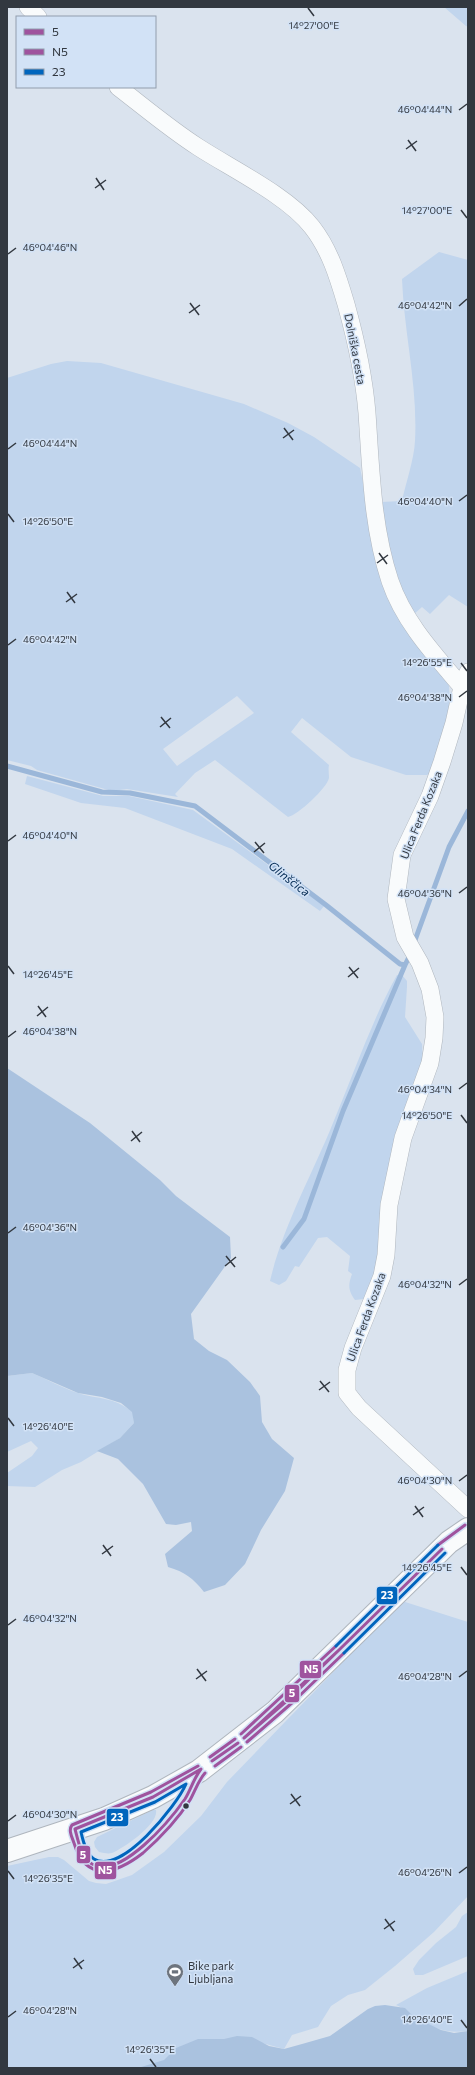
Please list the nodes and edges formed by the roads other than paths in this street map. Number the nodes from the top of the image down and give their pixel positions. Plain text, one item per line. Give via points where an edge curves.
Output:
1 (28, 7) edge
2 (37, 16) edge
3 (119, 88) edge
4 (466, 683) edge
5 (461, 720) edge
6 (468, 1509) edge
7 (468, 1529) edge
8 (7, 1851) edge

1 - 2 street
3 - 4 street, Dolniška cesta via 195,145 292,206 312,227 331,255 356,340 366,411 377,533 391,583 407,618 430,650
4 - 5 street, Ulica Ferda Kozaka
5 - 6 street, Ulica Ferda Kozaka via 430,796 402,855 396,899 405,937 420,963 430,988 435,1017 434,1038 430,1062 403,1138 389,1205 382,1276 376,1297 353,1348 348,1370 347,1393 359,1408
7 - 8 street via 444,1547 275,1712 199,1772 153,1797 104,1819

